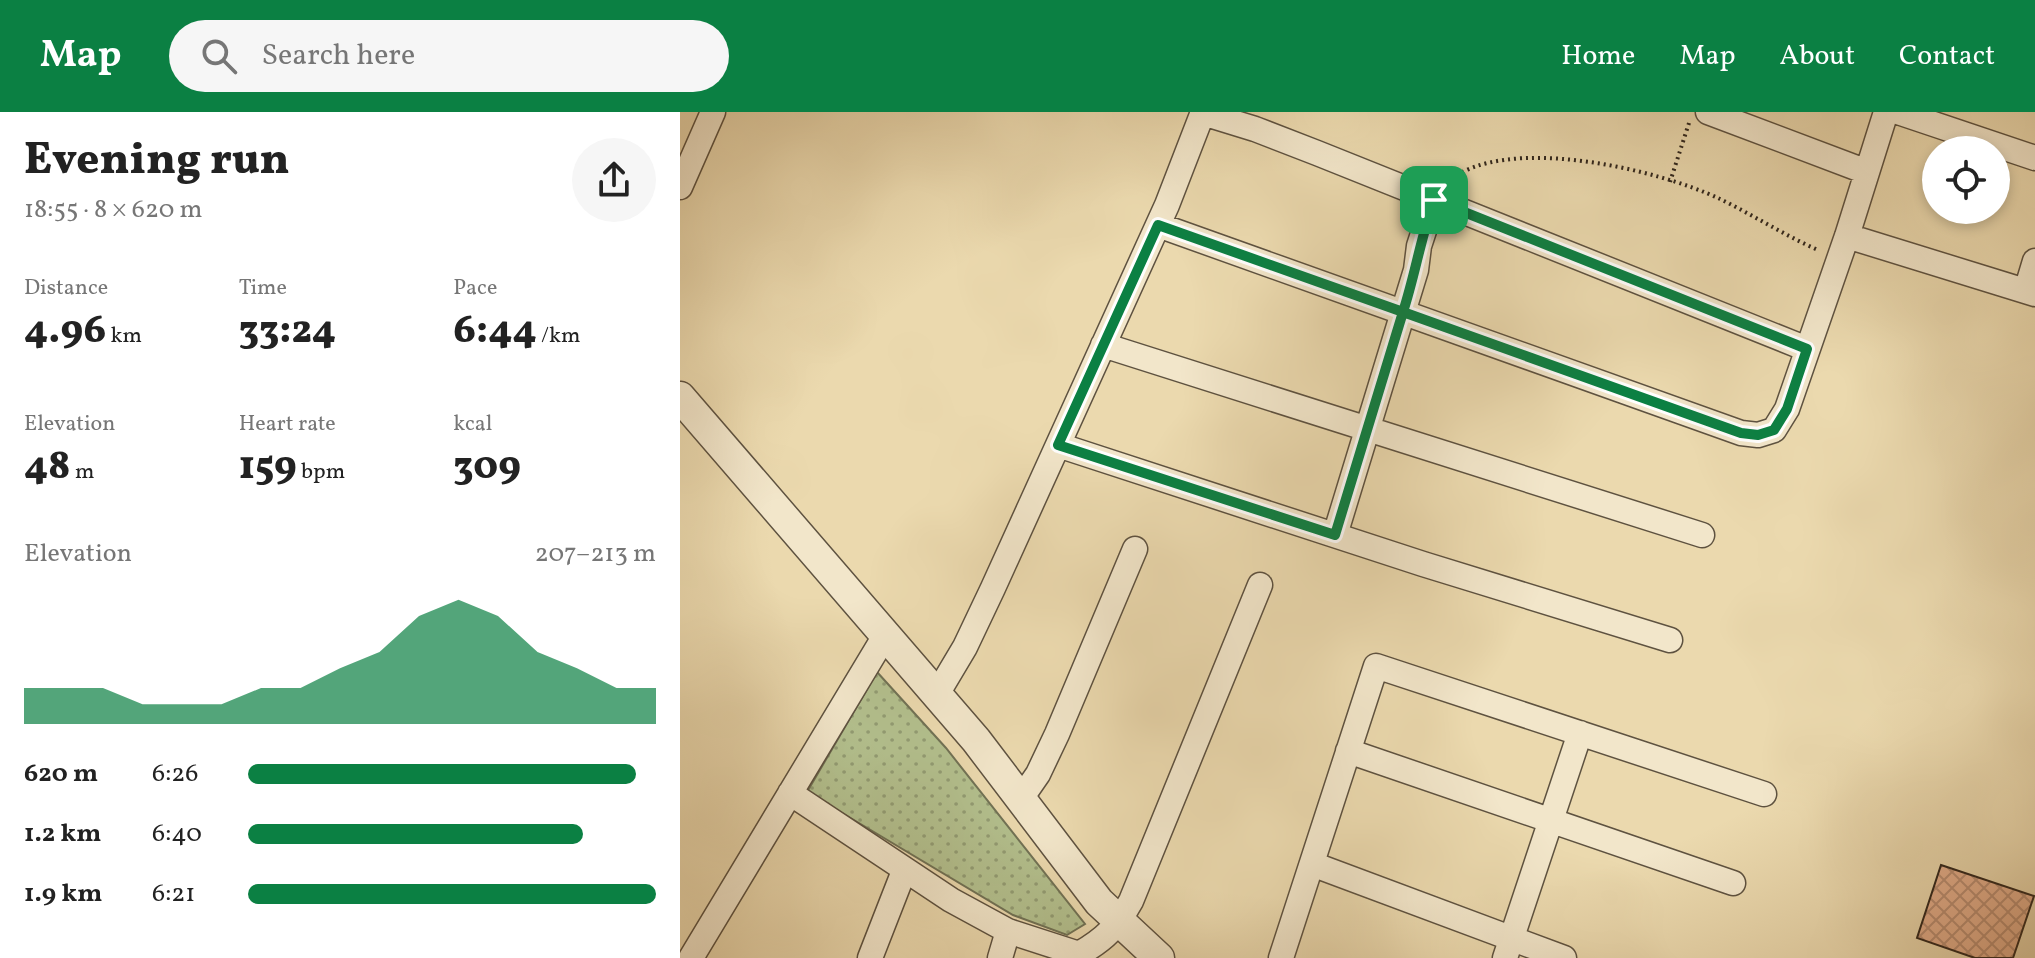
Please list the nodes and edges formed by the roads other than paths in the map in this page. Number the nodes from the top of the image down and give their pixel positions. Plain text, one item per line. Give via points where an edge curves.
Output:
1 (713, 112) edge
2 (1708, 112) edge
3 (1886, 112) edge
4 (1898, 112) edge
5 (1203, 113) edge
6 (2035, 158) edge
7 (1867, 172) junction
8 (680, 187) edge
9 (1434, 200) junction
10 (1158, 225) junction
11 (1847, 236) junction
12 (2035, 261) edge
13 (2030, 292) edge
14 (1403, 312) junction
15 (1103, 345) junction
16 (1807, 349) junction
17 (680, 397) edge
18 (1369, 429) junction
19 (1058, 445) junction
20 (1335, 535) junction
21 (1702, 535) dead end
22 (1135, 549) dead end
23 (1260, 585) dead end
24 (886, 634) junction
25 (1670, 640) dead end
26 (937, 694) junction
27 (1580, 733) junction
28 (1348, 751) junction
29 (790, 793) junction
30 (1764, 794) dead end
31 (1020, 800) junction
32 (1551, 821) junction
33 (1312, 864) junction
34 (904, 871) junction
35 (1733, 883) dead end
36 (1119, 921) junction
37 (1008, 931) junction
38 (1508, 948) edge
39 (1078, 956) edge
40 (691, 958) edge
41 (870, 958) edge
42 (1000, 958) edge
43 (1159, 958) edge
44 (1281, 958) edge
45 (1564, 958) edge

1 - 8 street
2 - 7 street
3 - 7 street
4 - 6 street
5 - 9 street
5 - 10 street
7 - 11 street
9 - 14 street
9 - 16 street
10 - 14 street
10 - 15 street
11 - 13 street
11 - 16 street
12 - 13 street
14 - 16 street via 1758,435 1774,430 1787,409
14 - 18 street
15 - 18 street
15 - 19 street
17 - 24 street
18 - 20 street
18 - 21 street
19 - 20 street
19 - 26 street via 971,635
20 - 25 street
22 - 31 street via 1057,734
23 - 36 street
24 - 26 street
24 - 29 street
26 - 31 street
27 - 28 street via 1376,666
27 - 30 street
27 - 32 street
28 - 32 street
28 - 33 street
29 - 34 street
29 - 40 street
31 - 36 street
32 - 35 street
32 - 38 street
33 - 38 street
33 - 44 street
34 - 37 street
34 - 41 street
36 - 39 street via 1104,940
36 - 43 street
37 - 39 street
37 - 42 street
38 - 45 street

